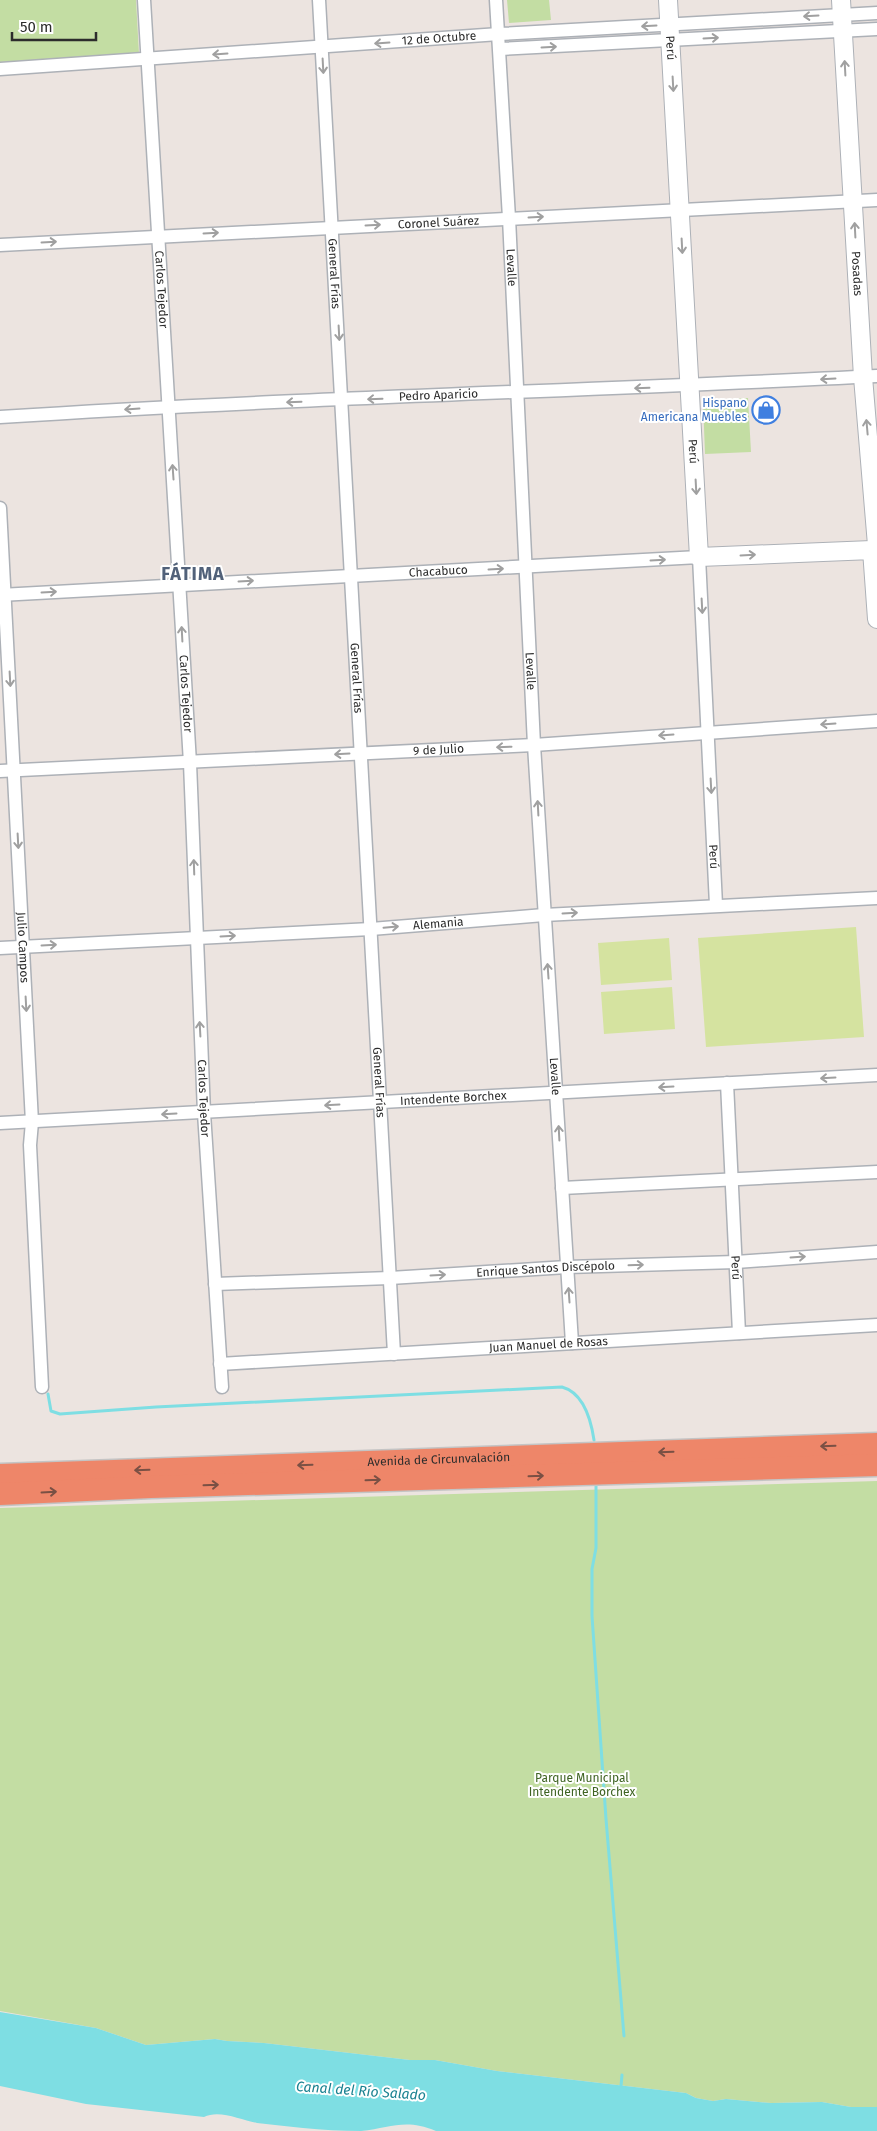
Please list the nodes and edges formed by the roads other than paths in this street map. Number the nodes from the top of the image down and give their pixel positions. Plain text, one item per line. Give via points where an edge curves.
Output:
1 (144, 0) edge
2 (319, 0) edge
3 (496, 0) edge
4 (668, 0) edge
5 (877, 13) edge
6 (842, 15) edge
7 (877, 30) edge
8 (671, 32) junction
9 (499, 34) junction
10 (322, 47) junction
11 (500, 50) junction
12 (147, 59) junction
13 (0, 69) edge
14 (877, 200) edge
15 (853, 202) junction
16 (680, 209) junction
17 (509, 218) junction
18 (333, 227) junction
19 (157, 236) junction
20 (0, 245) edge
21 (870, 377) edge
22 (691, 386) junction
23 (517, 393) junction
24 (343, 400) junction
25 (169, 406) junction
26 (0, 417) edge
27 (0, 508) edge
28 (876, 548) edge
29 (699, 558) junction
30 (525, 567) junction
31 (352, 576) junction
32 (180, 584) junction
33 (2, 595) edge
34 (877, 618) edge
35 (877, 721) edge
36 (709, 732) junction
37 (534, 745) junction
38 (362, 753) junction
39 (190, 763) junction
40 (15, 771) junction
41 (0, 772) edge
42 (877, 898) edge
43 (716, 905) junction
44 (544, 915) junction
45 (371, 929) junction
46 (196, 938) junction
47 (24, 946) junction
48 (0, 948) edge
49 (877, 1075) edge
50 (727, 1083) junction
51 (557, 1092) junction
52 (380, 1102) junction
53 (204, 1112) junction
54 (32, 1122) junction
55 (0, 1123) edge
56 (877, 1172) edge
57 (732, 1180) junction
58 (562, 1188) junction
59 (877, 1252) edge
60 (736, 1262) junction
61 (567, 1267) junction
62 (390, 1278) junction
63 (215, 1284) junction
64 (877, 1325) edge
65 (739, 1333) junction
66 (572, 1344) junction
67 (394, 1354) junction
68 (220, 1364) junction
69 (42, 1387) dead end
70 (222, 1387) dead end
71 (877, 1444) edge
72 (877, 1465) edge
73 (0, 1475) edge
74 (0, 1494) edge

1 - 12 street, Carlos Tejedor
2 - 10 street, General Frías
3 - 9 street, Levalle
4 - 8 main road, Perú
5 - 6 street, 12 de Octubre
6 - 7 street, 12 de Octubre
6 - 8 street, 12 de Octubre
15 -> 6 main road, Posadas
8 -> 9 street, 12 de Octubre
11 -> 8 street, 12 de Octubre
8 -> 16 main road, Perú
9 -> 10 street, 12 de Octubre
9 - 11 street, Levalle
10 -> 12 street, 12 de Octubre
10 -> 18 street, General Frías
11 - 17 street, Levalle
12 - 13 street, 12 de Octubre
12 - 19 street, Carlos Tejedor
14 - 15 street, Coronel Suárez
15 - 16 street, Coronel Suárez
21 -> 15 main road, Posadas
17 -> 16 street, Coronel Suárez
16 -> 22 main road, Perú
18 -> 17 street, Coronel Suárez
17 - 23 street, Levalle
19 -> 18 street, Coronel Suárez
18 -> 24 street, General Frías
20 -> 19 street, Coronel Suárez
19 - 25 street, Carlos Tejedor
21 -> 22 street, Pedro Aparicio
28 -> 21 main road, Posadas
22 -> 23 street, Pedro Aparicio
22 -> 29 main road, Perú
23 -> 24 street, Pedro Aparicio
23 - 30 street, Levalle
24 -> 25 street, Pedro Aparicio
24 - 31 street, General Frías
25 -> 26 street, Pedro Aparicio
32 -> 25 street, Carlos Tejedor
27 - 33 street, Julio Campos
29 -> 28 main road, Chacabuco
28 - 34 main road, Posadas
30 -> 29 street, Chacabuco
29 -> 36 street, Perú
31 -> 30 street, Chacabuco
30 - 37 street, Levalle
32 -> 31 street, Chacabuco
31 - 38 street, General Frías
33 -> 32 street, Chacabuco
39 -> 32 street, Carlos Tejedor
33 -> 40 street, Julio Campos
35 -> 36 street, 9 de Julio
36 -> 37 street, 9 de Julio
36 -> 43 street, Perú
37 -> 38 street, 9 de Julio
44 -> 37 street, Levalle
38 -> 39 street, 9 de Julio
38 - 45 street, General Frías
39 - 40 street, 9 de Julio
46 -> 39 street, Carlos Tejedor
40 - 41 street, 9 de Julio
40 -> 47 street, Julio Campos
42 - 43 street, Alemania
44 -> 43 street, Alemania
45 -> 44 street, Alemania
51 -> 44 street, Levalle
46 -> 45 street, Alemania
45 - 52 street, General Frías
47 -> 46 street, Alemania
53 -> 46 street, Carlos Tejedor
47 - 48 street, Alemania
47 -> 54 street, Julio Campos
49 -> 50 street, Intendente Borchex
50 -> 51 street, Intendente Borchex
50 - 57 street, Perú
51 - 52 street, Intendente Borchex
58 -> 51 street, Levalle
52 -> 53 street, Intendente Borchex
52 - 62 street, General Frías
53 -> 54 street, Intendente Borchex
53 - 63 street, Carlos Tejedor
54 - 55 street, Intendente Borchex
54 - 69 street, Julio Campos via 30,1145
56 - 57 street
57 - 58 street
57 - 60 street, Perú
58 - 61 street, Levalle
60 -> 59 street, Enrique Santos Discépolo
61 -> 60 street, Enrique Santos Discépolo
60 - 65 street, Perú
62 -> 61 street, Enrique Santos Discépolo
66 -> 61 street, Levalle
62 - 63 street, Enrique Santos Discépolo
62 - 67 street, General Frías
63 - 68 street, Carlos Tejedor
64 - 65 street, Juan Manuel de Rosas
65 - 66 street, Juan Manuel de Rosas
66 - 67 street, Juan Manuel de Rosas
67 - 68 street, Juan Manuel de Rosas
68 - 70 street, Carlos Tejedor
71 -> 73 highway, Avenida de Circunvalación
74 -> 72 highway, Avenida de Circunvalación

